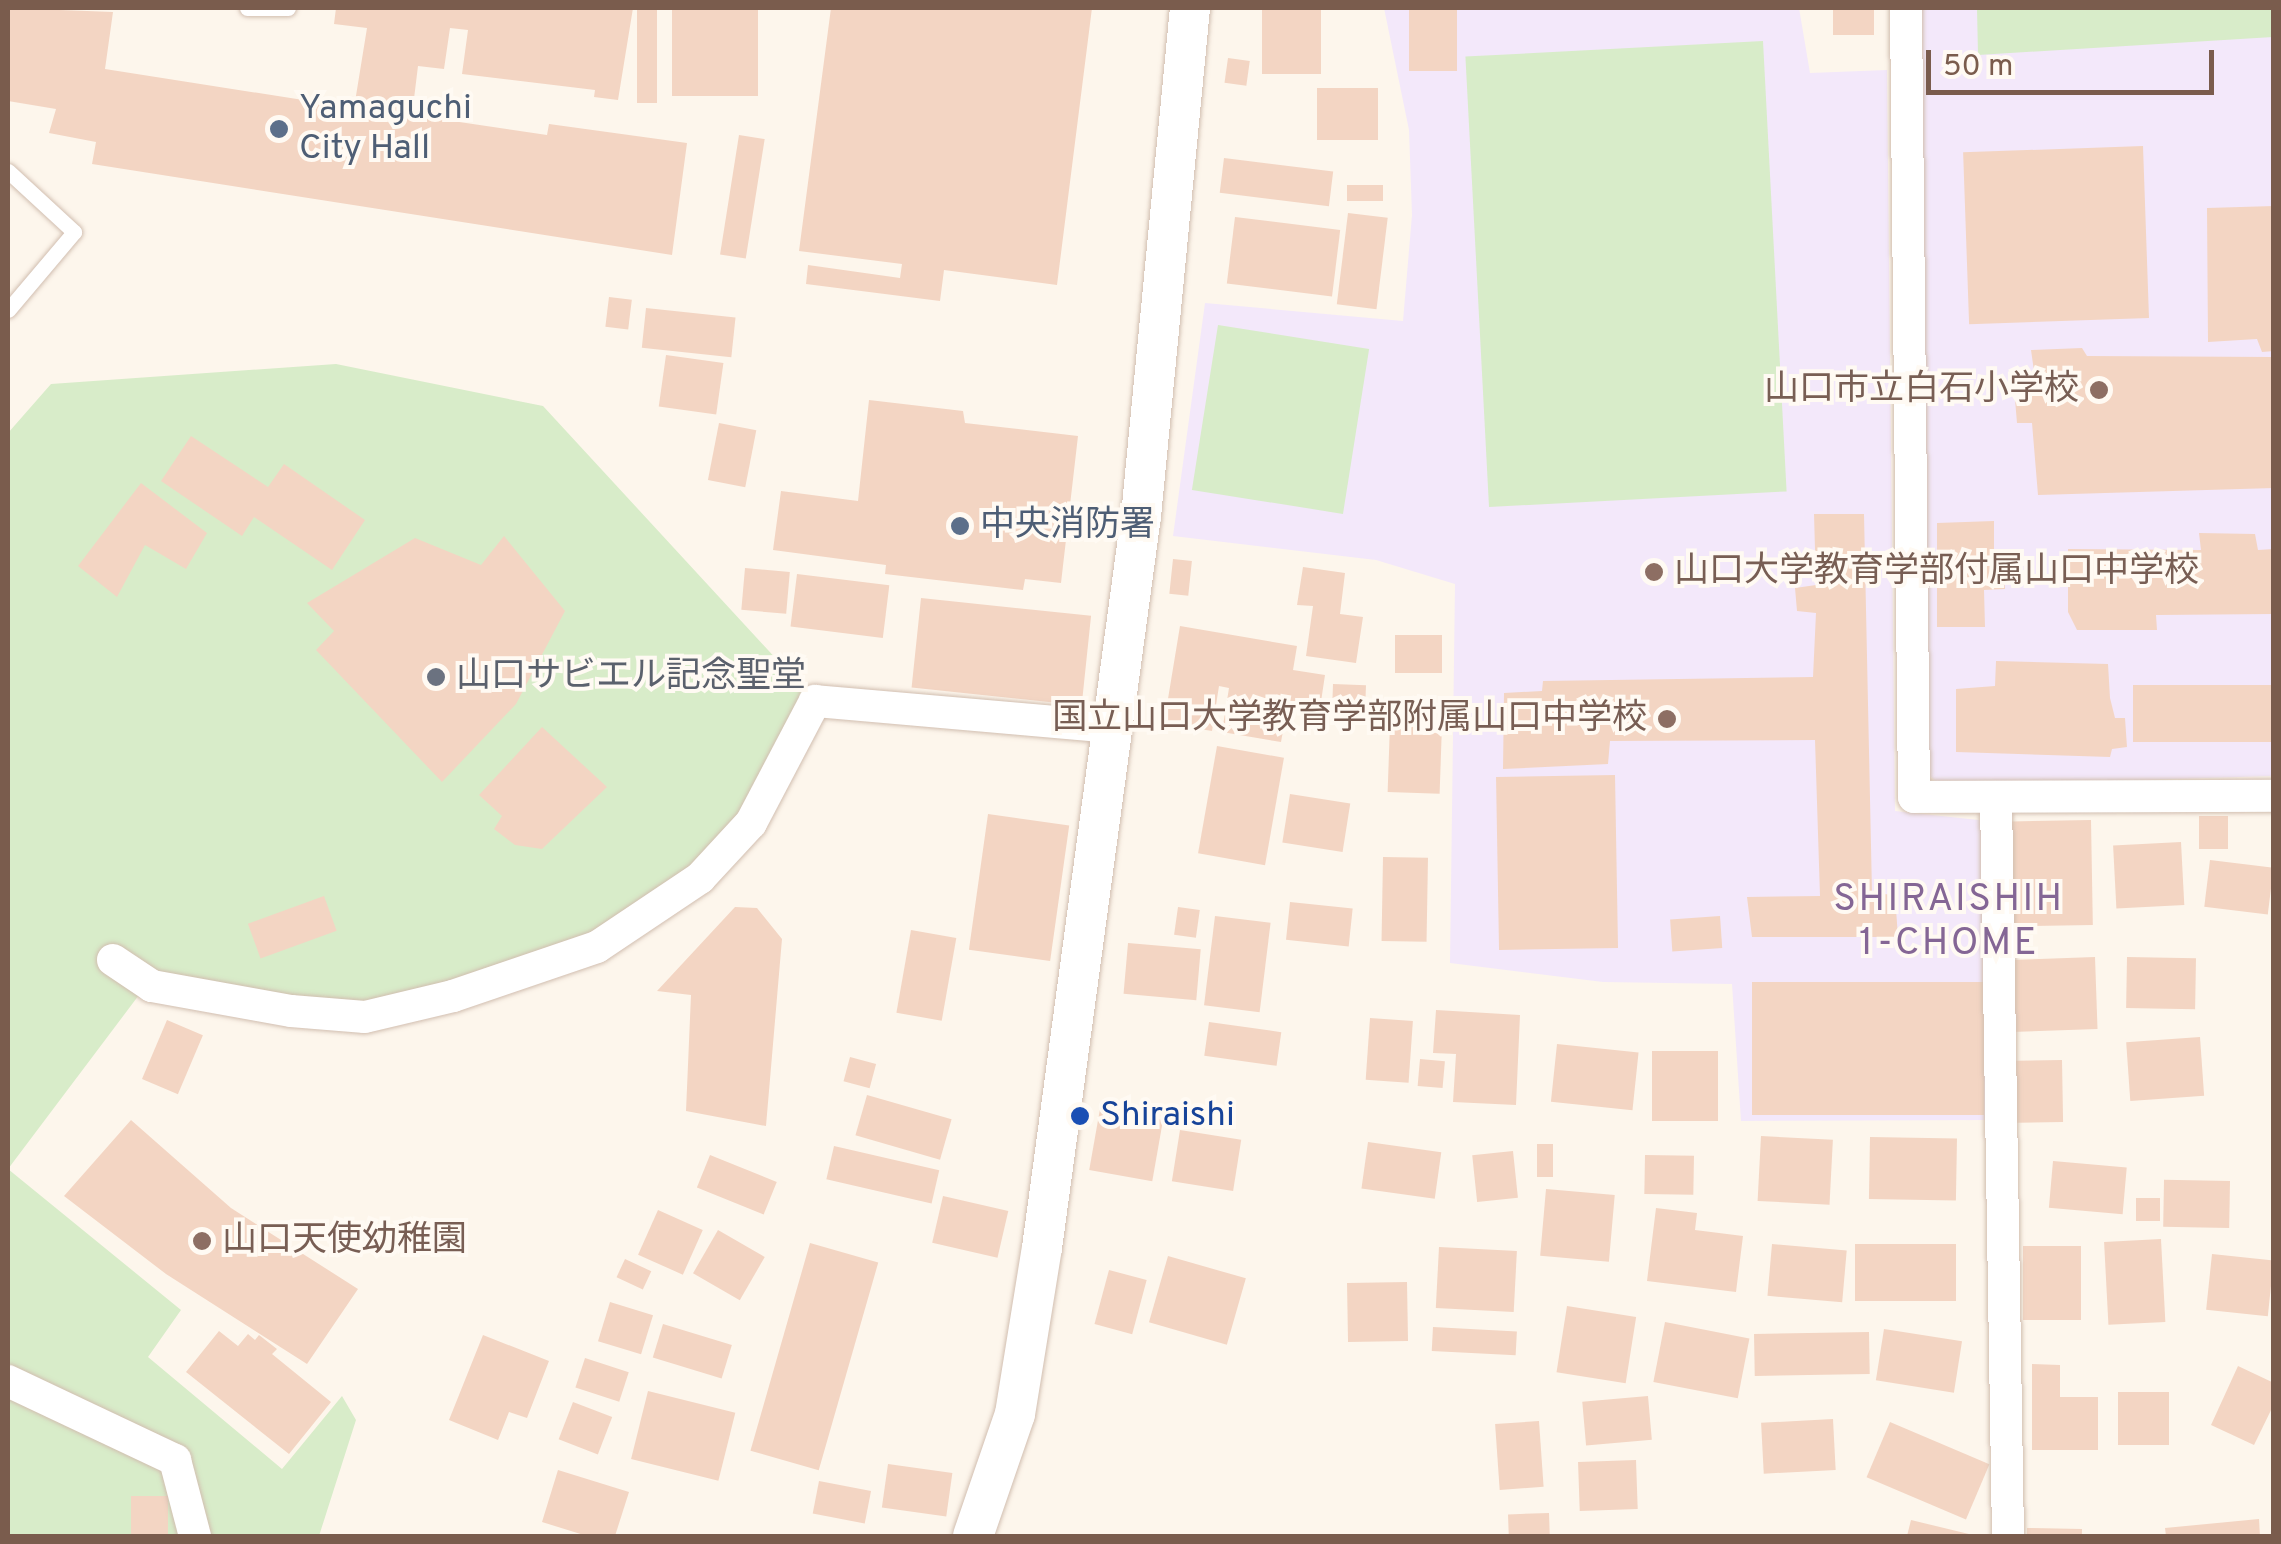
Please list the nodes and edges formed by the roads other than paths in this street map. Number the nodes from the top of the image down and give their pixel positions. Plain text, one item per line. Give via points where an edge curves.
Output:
1 (247, 8) edge
2 (288, 8) edge
3 (1190, 8) edge
4 (1906, 8) edge
5 (8, 171) edge
6 (8, 310) edge
7 (1114, 727) junction
8 (2274, 796) edge
9 (1996, 798) junction
10 (113, 960) dead end
11 (8, 1381) edge
12 (195, 1536) edge
13 (973, 1536) edge
14 (2008, 1536) edge

1 - 2 lane
3 - 7 street via 1162,338
4 - 9 street via 1914,796
5 - 6 lane via 74,232
7 - 10 street via 815,701 750,823 700,878 597,947 436,1000 364,1016 292,1011 152,986
7 - 13 street via 1015,1414
8 - 9 street
9 - 14 street
11 - 12 street via 175,1460

